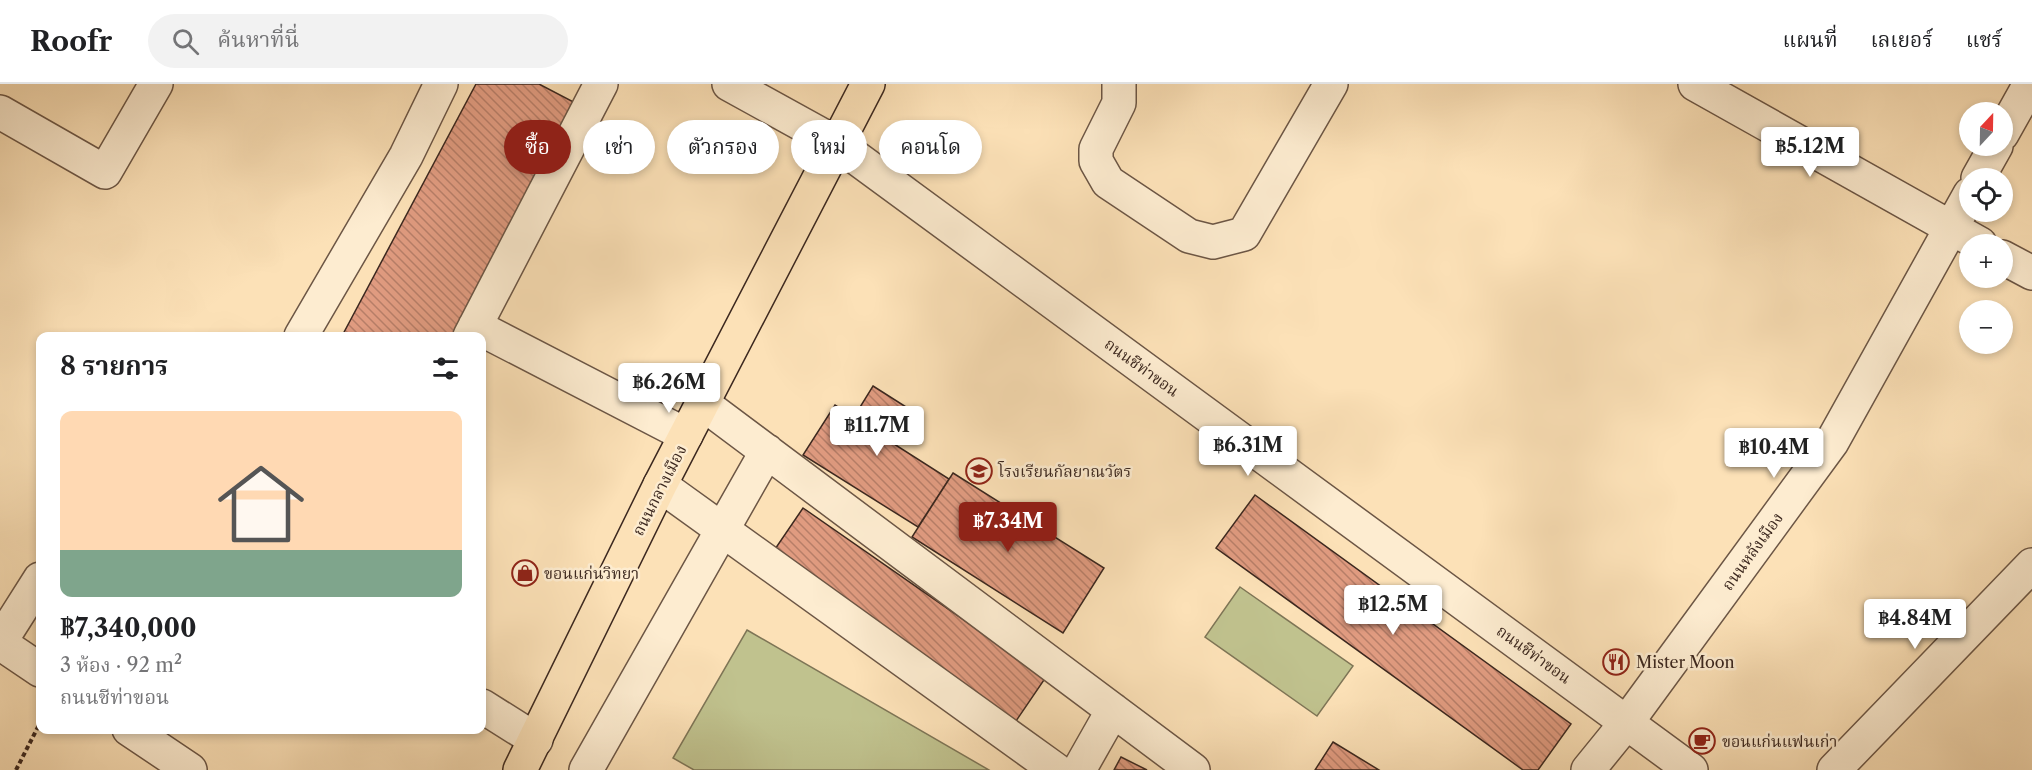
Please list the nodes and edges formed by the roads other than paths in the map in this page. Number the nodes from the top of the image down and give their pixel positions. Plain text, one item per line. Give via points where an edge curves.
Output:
1 (156, 84) edge
2 (441, 84) edge
3 (601, 84) edge
4 (729, 84) edge
5 (867, 84) edge
6 (1119, 84) edge
7 (1330, 84) edge
8 (1695, 84) edge
9 (2030, 84) edge
10 (0, 112) edge
11 (2013, 114) edge
12 (793, 120) edge
13 (848, 120) edge
14 (867, 167) edge
15 (820, 174) edge
16 (1959, 214) edge
17 (1951, 228) junction
18 (1962, 234) edge
19 (2013, 263) edge
20 (2032, 273) edge
21 (473, 331) edge
22 (303, 332) edge
23 (486, 337) edge
24 (702, 403) junction
25 (686, 435) junction
26 (767, 451) junction
27 (660, 485) junction
28 (722, 530) junction
29 (2032, 565) edge
30 (36, 585) edge
31 (0, 642) edge
32 (36, 667) edge
33 (486, 709) edge
34 (1113, 710) junction
35 (1627, 722) junction
36 (136, 734) edge
37 (536, 740) junction
38 (592, 768) edge
39 (190, 770) edge
40 (520, 770) edge
41 (1056, 770) edge
42 (1079, 770) edge
43 (1193, 770) edge
44 (1588, 770) edge
45 (1691, 770) edge
46 (1834, 770) edge

1 - 10 street via 105,172
2 - 22 street via 406,156
3 - 21 street
4 - 12 street, ถนนชีท่าขอน
5 - 13 main road, ถนนกลางเมือง
6 - 7 street via 1119,103 1096,149 1101,172 1115,189 1189,236 1213,242 1244,234
8 - 17 street
9 - 11 street
14 - 35 street, ถนนชีท่าขอน
15 - 24 main road, ถนนกลางเมือง
16 - 17 street, ถนนหลังเมือง
17 - 18 street
17 - 35 street, ถนนหลังเมือง via 1832,442
19 - 20 street
23 - 25 street
24 - 25 main road, ถนนกลางเมือง
24 - 26 street
25 - 27 main road, ถนนกลางเมือง
26 - 28 street
26 - 34 street
27 - 28 street
27 - 37 main road, ถนนกลางเมือง
28 - 38 street
28 - 41 street
29 - 46 street
30 - 31 street
31 - 32 street
33 - 37 street
34 - 42 street
34 - 43 street
35 - 44 street, ถนนหลังเมือง
35 - 45 street, ถนนชีท่าขอน
36 - 39 street
37 - 40 main road, ถนนกลางเมือง

